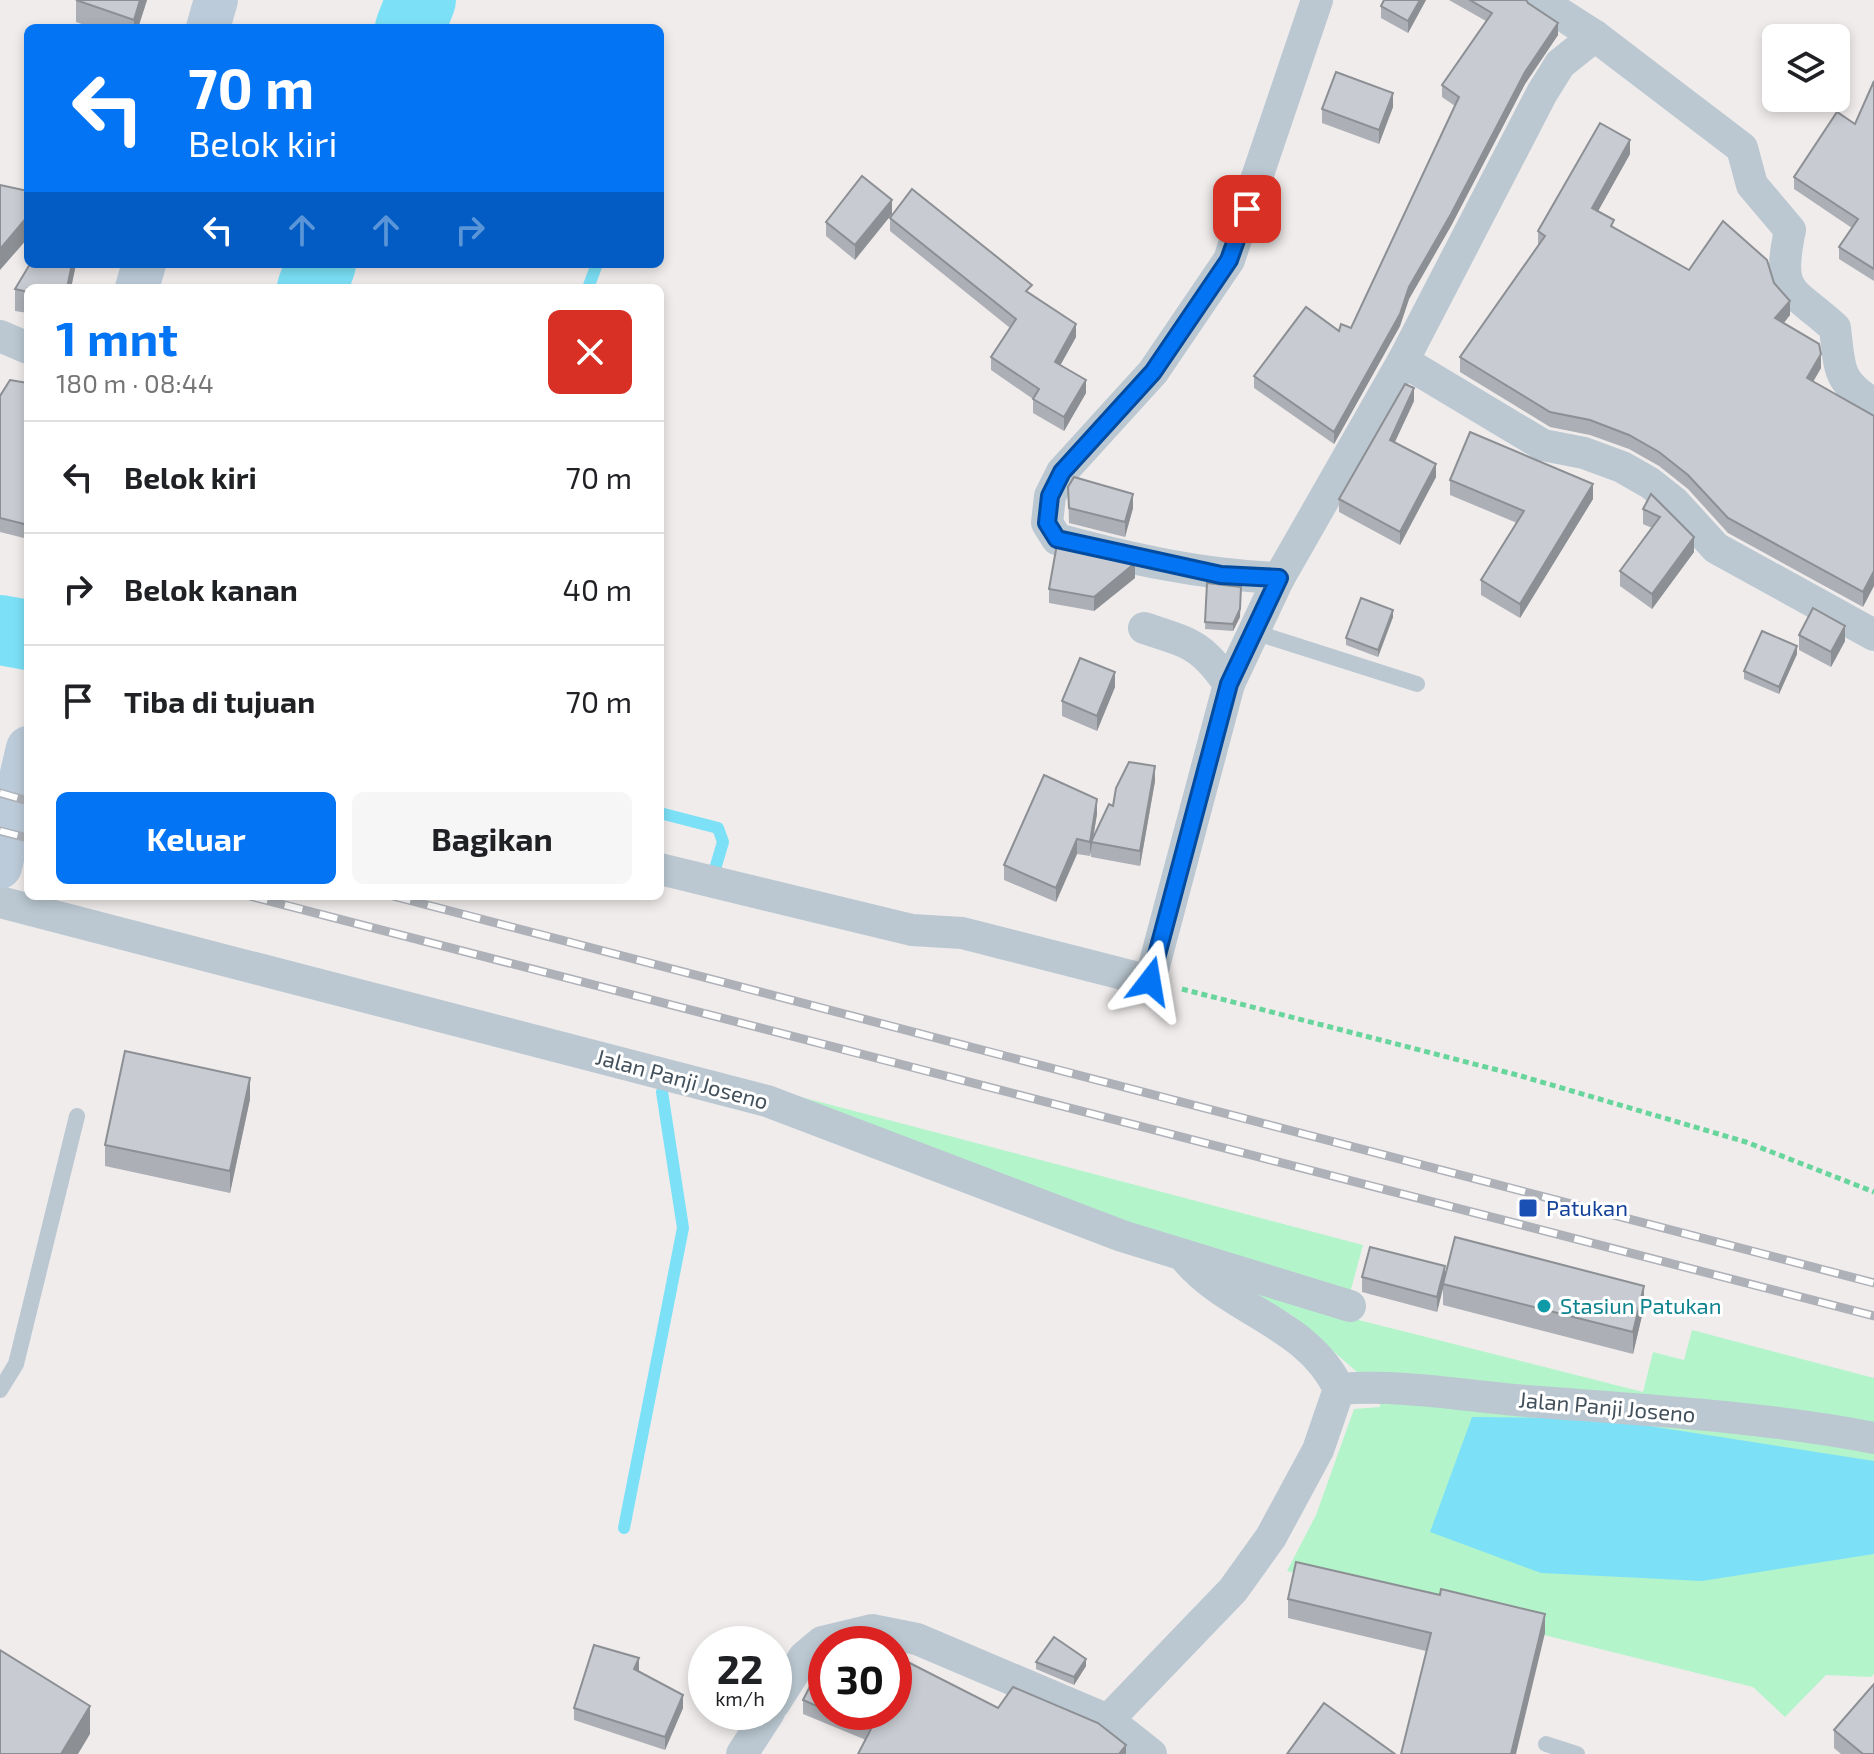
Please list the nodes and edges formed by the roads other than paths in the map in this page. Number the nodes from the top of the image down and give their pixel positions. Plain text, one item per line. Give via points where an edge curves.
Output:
1 (216, 0) edge
2 (1317, 0) edge
3 (1539, 0) edge
4 (209, 24) edge
5 (1595, 36) junction
6 (1403, 361) junction
7 (1874, 404) edge
8 (1279, 578) junction
9 (1144, 628) dead end
10 (1254, 632) junction
11 (1874, 635) edge
12 (1229, 684) junction
13 (1417, 684) dead end
14 (24, 765) edge
15 (0, 867) edge
16 (664, 870) edge
17 (0, 902) edge
18 (77, 1116) dead end
19 (1182, 1254) junction
20 (1350, 1306) dead end
21 (1339, 1389) junction
22 (0, 1390) edge
23 (1874, 1438) edge
24 (792, 1676) edge
25 (1108, 1720) junction
26 (757, 1730) edge
27 (1546, 1744) dead end
28 (742, 1754) edge
29 (1151, 1754) edge
30 (1577, 1754) edge

1 - 4 main road
2 - 8 street via 1229,260 1153,372 1062,472 1050,496 1047,523 1057,539 1103,552 1221,575
3 - 5 street
5 - 6 street via 1560,64 1542,93
5 - 7 street via 1742,148 1752,185 1790,230 1786,285 1835,328 1841,377
6 - 8 street
6 - 11 street via 1543,445 1584,453 1650,483 1716,548
8 - 10 street
9 - 12 street via 1187,641 1208,654
10 - 12 street
10 - 13 lane
12 - 16 street via 1150,981 962,933 912,930
14 - 15 main road
17 - 19 street, Jalan Panji Joseno via 767,1101
18 - 22 lane via 16,1364
19 - 20 street, Jalan Panji Joseno
19 - 21 street via 1229,1298 1277,1322 1307,1345
21 - 23 street, Jalan Panji Joseno via 1387,1385 1796,1423
21 - 25 street via 1318,1450 1233,1590
24 - 25 street via 822,1642 872,1630 917,1639
25 - 29 street
26 - 28 street
27 - 30 lane

